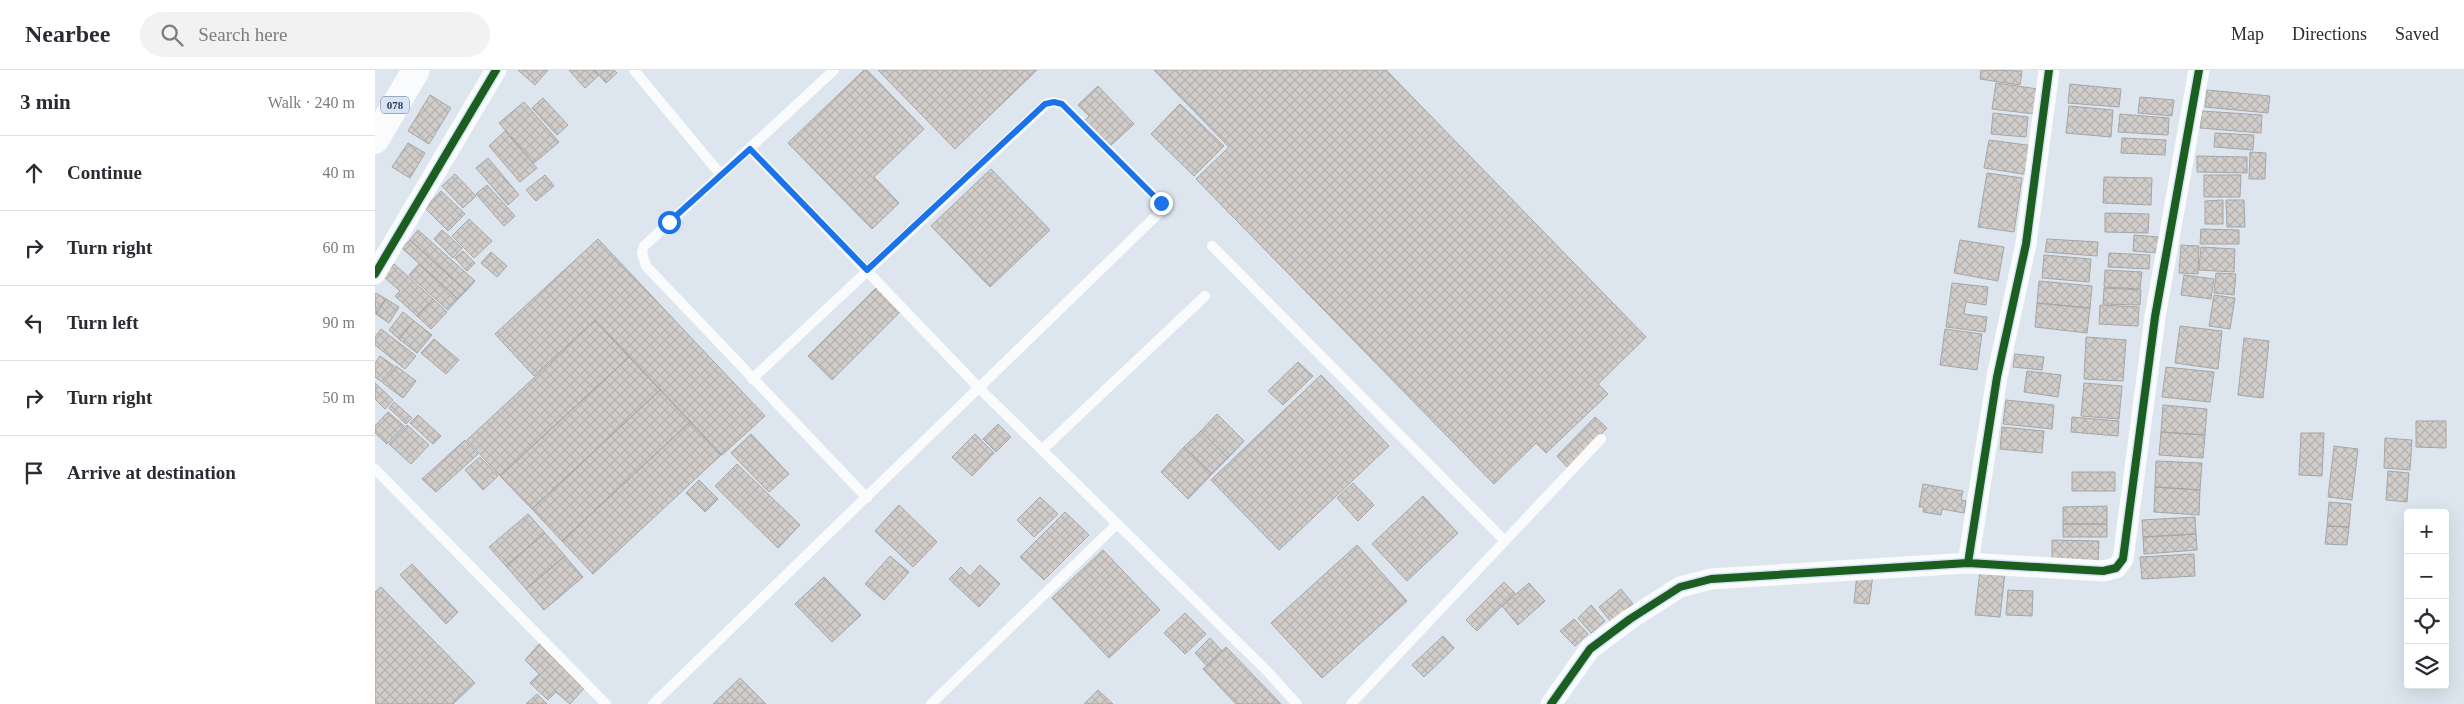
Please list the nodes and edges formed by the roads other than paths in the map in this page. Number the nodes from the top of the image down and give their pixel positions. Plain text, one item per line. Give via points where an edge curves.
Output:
1 (416, 70) edge
2 (496, 70) edge
3 (634, 70) edge
4 (834, 70) edge
5 (2049, 70) edge
6 (2199, 70) edge
7 (375, 140) edge
8 (750, 149) junction
9 (721, 176) junction
10 (1212, 246) dead end
11 (867, 270) junction
12 (375, 274) edge
13 (1205, 296) dead end
14 (752, 379) junction
15 (979, 389) junction
16 (1601, 439) dead end
17 (1043, 449) junction
18 (375, 469) edge
19 (867, 498) junction
20 (1117, 524) junction
21 (1505, 541) junction
22 (1968, 563) junction
23 (606, 704) edge
24 (653, 704) edge
25 (931, 704) edge
26 (1297, 704) edge
27 (1351, 704) edge
28 (1551, 704) edge

1 - 7 main road, 078
2 - 12 street
3 - 9 lane
4 - 8 lane
5 - 22 street via 2026,244 1997,376
6 - 22 street via 2155,317 2123,559 2116,568 2103,571
8 - 9 lane
8 - 11 lane
9 - 14 lane via 644,246 642,253 646,266
10 - 21 lane
11 - 14 lane
11 - 15 lane
11 - 15 lane via 1045,104 1062,104 1161,203 1160,212
13 - 17 lane
14 - 19 lane
15 - 17 lane
15 - 19 lane
16 - 21 lane
17 - 20 lane
18 - 23 lane
19 - 24 lane
20 - 25 lane
20 - 26 lane
21 - 27 lane
22 - 28 street via 1711,579 1693,583 1651,605 1591,649

